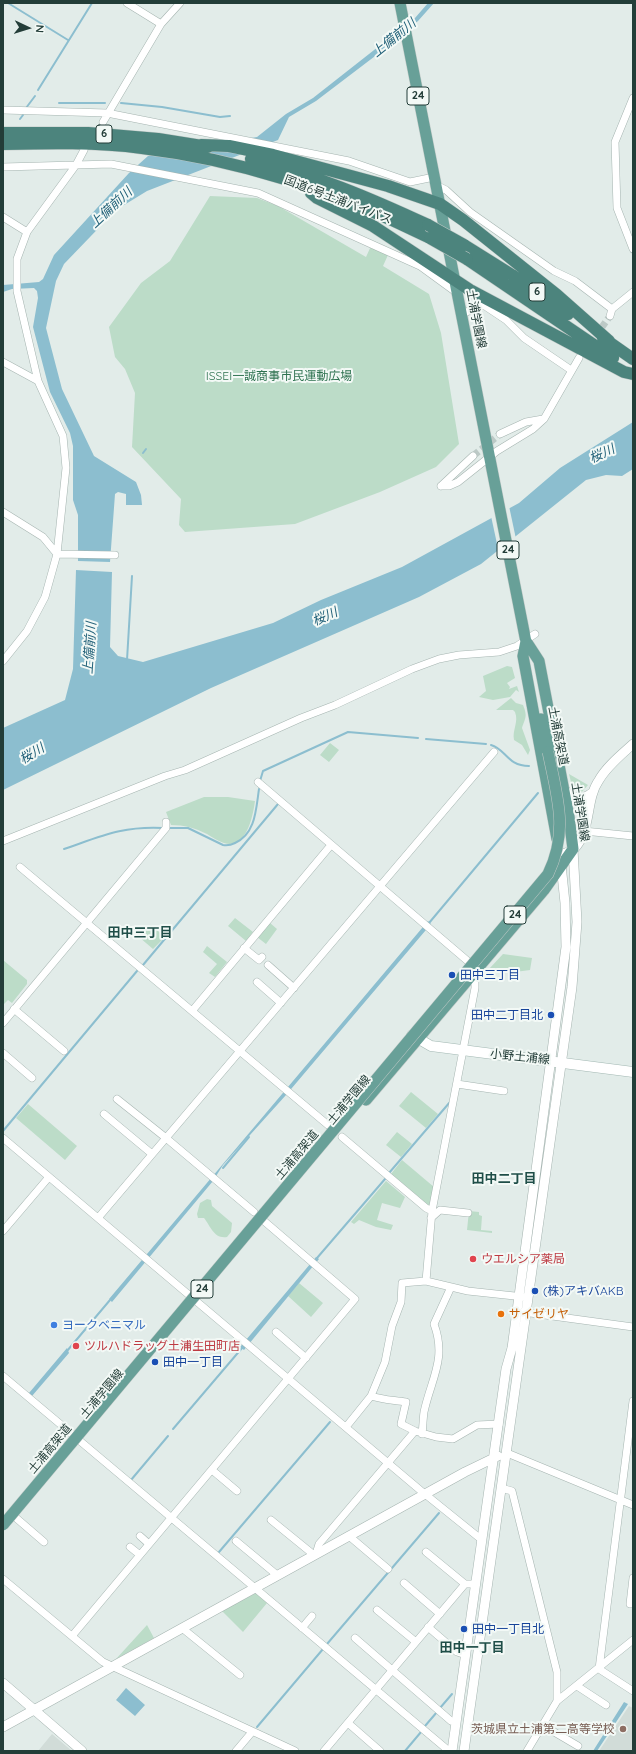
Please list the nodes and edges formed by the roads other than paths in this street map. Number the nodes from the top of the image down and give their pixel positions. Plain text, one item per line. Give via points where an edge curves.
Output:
1 (127, 3) edge
2 (180, 3) edge
3 (400, 3) edge
4 (161, 24) junction
5 (633, 98) edge
6 (3, 110) edge
7 (107, 113) junction
8 (103, 122) dead end
9 (3, 127) edge
10 (3, 133) edge
11 (50, 138) junction
12 (3, 144) edge
13 (3, 150) edge
14 (84, 150) dead end
15 (273, 160) junction
16 (76, 165) junction
17 (3, 167) edge
18 (435, 181) junction
19 (300, 183) junction
20 (440, 204) junction
21 (3, 217) edge
22 (27, 232) junction
23 (633, 249) edge
24 (456, 287) junction
25 (633, 292) edge
26 (462, 315) junction
27 (609, 351) junction
28 (579, 358) dead end
29 (633, 359) edge
30 (3, 362) edge
31 (572, 370) junction
32 (633, 373) edge
33 (38, 381) junction
34 (544, 419) junction
35 (500, 434) tunnel mouth
36 (473, 456) tunnel mouth
37 (491, 463) junction
38 (3, 512) edge
39 (57, 554) junction
40 (115, 555) dead end
41 (528, 635) junction
42 (3, 661) edge
43 (633, 744) edge
44 (494, 752) dead end
45 (258, 782) dead end
46 (563, 787) junction
47 (593, 792) junction
48 (166, 822) dead end
49 (584, 831) junction
50 (633, 836) edge
51 (3, 841) edge
52 (331, 846) junction
53 (573, 850) junction
54 (560, 855) junction
55 (20, 867) dead end
56 (562, 867) junction
57 (380, 886) junction
58 (86, 923) junction
59 (244, 948) junction
60 (262, 957) dead end
61 (470, 963) junction
62 (268, 965) dead end
63 (470, 977) junction
64 (257, 982) dead end
65 (294, 988) junction
66 (281, 1003) junction
67 (14, 1009) junction
68 (192, 1011) junction
69 (3, 1023) edge
70 (414, 1036) junction
71 (64, 1051) dead end
72 (240, 1051) junction
73 (463, 1051) junction
74 (3, 1053) edge
75 (550, 1060) junction
76 (562, 1062) junction
77 (633, 1072) edge
78 (32, 1078) dead end
79 (457, 1084) junction
80 (504, 1091) dead end
81 (117, 1099) dead end
82 (104, 1114) dead end
83 (328, 1125) dead end
84 (342, 1137) dead end
85 (3, 1138) edge
86 (166, 1138) junction
87 (152, 1154) junction
88 (49, 1177) junction
89 (254, 1212) dead end
90 (468, 1213) dead end
91 (431, 1214) junction
92 (98, 1218) junction
93 (264, 1221) junction
94 (3, 1232) edge
95 (426, 1282) junction
96 (451, 1287) junction
97 (518, 1297) junction
98 (193, 1298) junction
99 (528, 1298) junction
100 (516, 1311) junction
101 (526, 1312) junction
102 (633, 1327) edge
103 (276, 1332) dead end
104 (306, 1358) junction
105 (3, 1376) edge
106 (288, 1379) junction
107 (371, 1396) junction
108 (633, 1401) edge
109 (499, 1424) junction
110 (346, 1427) junction
111 (415, 1431) junction
112 (422, 1434) junction
113 (76, 1438) junction
114 (507, 1453) junction
115 (494, 1458) junction
116 (388, 1463) junction
117 (212, 1470) junction
118 (502, 1488) junction
119 (237, 1491) dead end
120 (425, 1494) junction
121 (621, 1500) junction
122 (633, 1505) edge
123 (3, 1517) edge
124 (15, 1517) junction
125 (171, 1518) junction
126 (272, 1520) dead end
127 (3, 1525) edge
128 (3, 1531) edge
129 (140, 1536) dead end
130 (349, 1536) junction
131 (482, 1540) junction
132 (236, 1541) dead end
133 (44, 1542) dead end
134 (149, 1544) junction
135 (130, 1547) dead end
136 (426, 1552) dead end
137 (315, 1554) junction
138 (140, 1555) junction
139 (388, 1568) dead end
140 (277, 1575) junction
141 (633, 1578) edge
142 (3, 1579) edge
143 (404, 1583) dead end
144 (465, 1584) junction
145 (476, 1584) junction
146 (254, 1588) junction
147 (633, 1604) edge
148 (377, 1610) dead end
149 (440, 1614) junction
150 (312, 1616) dead end
151 (182, 1628) junction
152 (302, 1628) junction
153 (428, 1628) junction
154 (72, 1636) junction
155 (355, 1638) dead end
156 (633, 1640) edge
157 (416, 1642) junction
158 (466, 1655) junction
159 (112, 1666) junction
160 (599, 1668) junction
161 (392, 1670) junction
162 (240, 1675) dead end
163 (3, 1683) edge
164 (577, 1686) junction
165 (376, 1689) junction
166 (633, 1691) edge
167 (557, 1702) junction
168 (606, 1705) dead end
169 (33, 1710) junction
170 (451, 1721) dead end
171 (348, 1723) junction
172 (544, 1726) junction
173 (3, 1727) edge
174 (252, 1732) junction
175 (578, 1746) dead end
176 (82, 1751) edge
177 (236, 1751) edge
178 (295, 1751) edge
179 (324, 1751) edge
180 (380, 1751) edge
181 (451, 1751) edge
182 (464, 1751) edge
183 (527, 1751) edge

1 - 4 street
2 - 4 street
3 - 18 main road, 土浦学園線 / 24
4 - 7 street
5 - 23 street via 615,142 616,208
6 - 7 street
7 - 8 street
7 - 18 street via 349,161 410,182
9 - 11 highway
10 - 11 highway, 国道6号土浦バイパス / 6
11 - 12 highway, 国道6号土浦バイパス / 6
11 - 13 highway
11 - 15 highway, 国道6号土浦バイパス / 6 via 158,139 229,146
11 - 19 highway, 国道6号土浦バイパス / 6 via 85,144 142,148 243,167
14 - 16 street
15 - 20 highway via 388,186
15 - 27 highway, 国道6号土浦バイパス / 6, bridge via 428,225 464,245 512,274
16 - 17 street
16 - 22 street
16 - 24 street via 127,166 258,194 420,266
18 - 20 main road, 土浦学園線 / 24
18 - 25 street via 470,212 554,271 575,281 611,312
19 - 24 highway via 317,198 373,226
19 - 27 highway, 国道6号土浦バイパス / 6, bridge via 371,210 430,238
20 - 24 main road, 土浦学園線 / 24
20 - 27 highway via 557,295
21 - 22 street
22 - 33 street via 17,259 17,291
24 - 26 main road, 土浦学園線 / 24
24 - 27 highway
26 - 31 street via 478,306 485,306 506,320 524,338
26 - 37 main road, 土浦学園線 / 24
27 - 29 highway, 国道6号土浦バイパス / 6
27 - 32 highway, 国道6号土浦バイパス / 6
28 - 31 street
30 - 33 street
31 - 34 street
33 - 39 street via 64,442 66,468
34 - 35 street via 526,422
34 - 37 street via 533,429 497,450
36 - 37 street via 441,486 458,482
37 - 41 main road, 土浦学園線 / 24
38 - 39 street via 42,537
39 - 40 street
39 - 42 street via 45,597 28,631
41 - 46 main road, 土浦学園線 / 24 via 539,661
41 - 51 street via 517,646 499,652 459,655 426,664 185,770
41 - 54 main road, 土浦学園線 / 24 via 523,656
41 - 127 main road, 土浦高架道 / 24, bridge via 561,834 558,852 548,874
43 - 47 street via 609,766 598,780
44 - 57 street
45 - 52 street
46 - 47 street via 566,792 577,798 587,797
46 - 53 main road, 土浦学園線 / 24
47 - 49 street
48 - 58 street via 166,828
49 - 50 street
49 - 53 street
52 - 57 street
52 - 59 street
53 - 54 street
53 - 56 main road, 土浦学園線 / 24
53 - 76 street via 576,948
54 - 56 street
54 - 61 main road, 土浦学園線 / 24
55 - 58 street
56 - 63 main road, 土浦学園線 / 24
56 - 75 street via 567,924 566,947
57 - 61 street
57 - 65 street
58 - 67 street
58 - 68 street
59 - 60 street via 259,960
59 - 68 street
61 - 70 main road, 土浦学園線 / 24
62 - 65 street
63 - 70 main road, 土浦学園線 / 24
63 - 73 street via 475,981 475,988
64 - 66 street
65 - 66 street
66 - 72 street
67 - 69 street
67 - 71 street
68 - 72 street
70 - 73 main road, 小野土浦線 via 431,1046
70 - 93 main road, 土浦学園線 / 24
70 - 98 main road, 土浦学園線 / 24
72 - 83 street
72 - 86 street
73 - 75 main road, 小野土浦線
73 - 79 street
74 - 78 street
75 - 76 main road, 小野土浦線
75 - 97 street
76 - 77 main road, 小野土浦線
76 - 99 street
79 - 80 street
79 - 91 street
81 - 86 street
82 - 87 street
84 - 91 street
85 - 88 street
86 - 87 street
86 - 89 street
87 - 92 street
88 - 92 street
88 - 94 street
90 - 91 street via 440,1210
91 - 95 street
92 - 98 street
93 - 98 main road, 土浦学園線 / 24
93 - 104 street via 355,1299
95 - 96 street
95 - 107 street via 402,1283 401,1302 392,1326 385,1362
96 - 97 street
96 - 112 street via 434,1324 440,1338 437,1371 424,1412
97 - 99 street
97 - 100 street
98 - 106 street
98 - 113 main road, 土浦学園線 / 24
99 - 101 street
100 - 101 street
100 - 109 street
101 - 102 street
101 - 114 street
103 - 104 street
104 - 106 street
105 - 113 street
106 - 110 street
106 - 117 street
107 - 110 street
107 - 111 street via 406,1402 401,1424
108 - 121 street
109 - 112 street via 477,1425 453,1439
109 - 115 street
110 - 116 street
111 - 112 street
111 - 116 street
113 - 123 main road, 土浦学園線 / 24
113 - 124 main road, 土浦学園線 / 24
113 - 125 street
114 - 115 street
114 - 118 street
114 - 121 street
115 - 120 street
115 - 131 street
116 - 120 street
116 - 137 street via 319,1544
117 - 119 street
117 - 125 street
118 - 167 street via 512,1490 557,1672
118 - 182 street
120 - 130 street
120 - 131 street
121 - 122 street
121 - 160 street
124 - 128 main road, 土浦学園線 / 24
124 - 133 street
125 - 134 street
125 - 146 street
126 - 137 street
129 - 134 street
130 - 137 street
130 - 139 street
131 - 145 street
132 - 140 street
134 - 138 street
135 - 138 street
136 - 144 street
137 - 140 street
138 - 154 street
140 - 146 street
141 - 147 street via 630,1604
142 - 154 street
143 - 149 street
144 - 145 street
144 - 149 street
145 - 158 street
146 - 151 street
146 - 152 street
148 - 157 street
149 - 153 street
150 - 152 street
151 - 159 street
151 - 162 street
152 - 165 street
153 - 157 street
153 - 158 street via 457,1652
154 - 159 street via 95,1656
155 - 161 street
156 - 160 street
157 - 161 street
158 - 181 street
159 - 169 street
159 - 174 street
160 - 164 street
160 - 166 street
161 - 165 street
161 - 170 street
163 - 169 street
164 - 167 street
164 - 168 street
165 - 171 street
165 - 181 street
167 - 172 street
169 - 173 street
169 - 176 street
171 - 179 street
171 - 180 street
172 - 175 street
172 - 183 street
174 - 177 street
174 - 178 street

